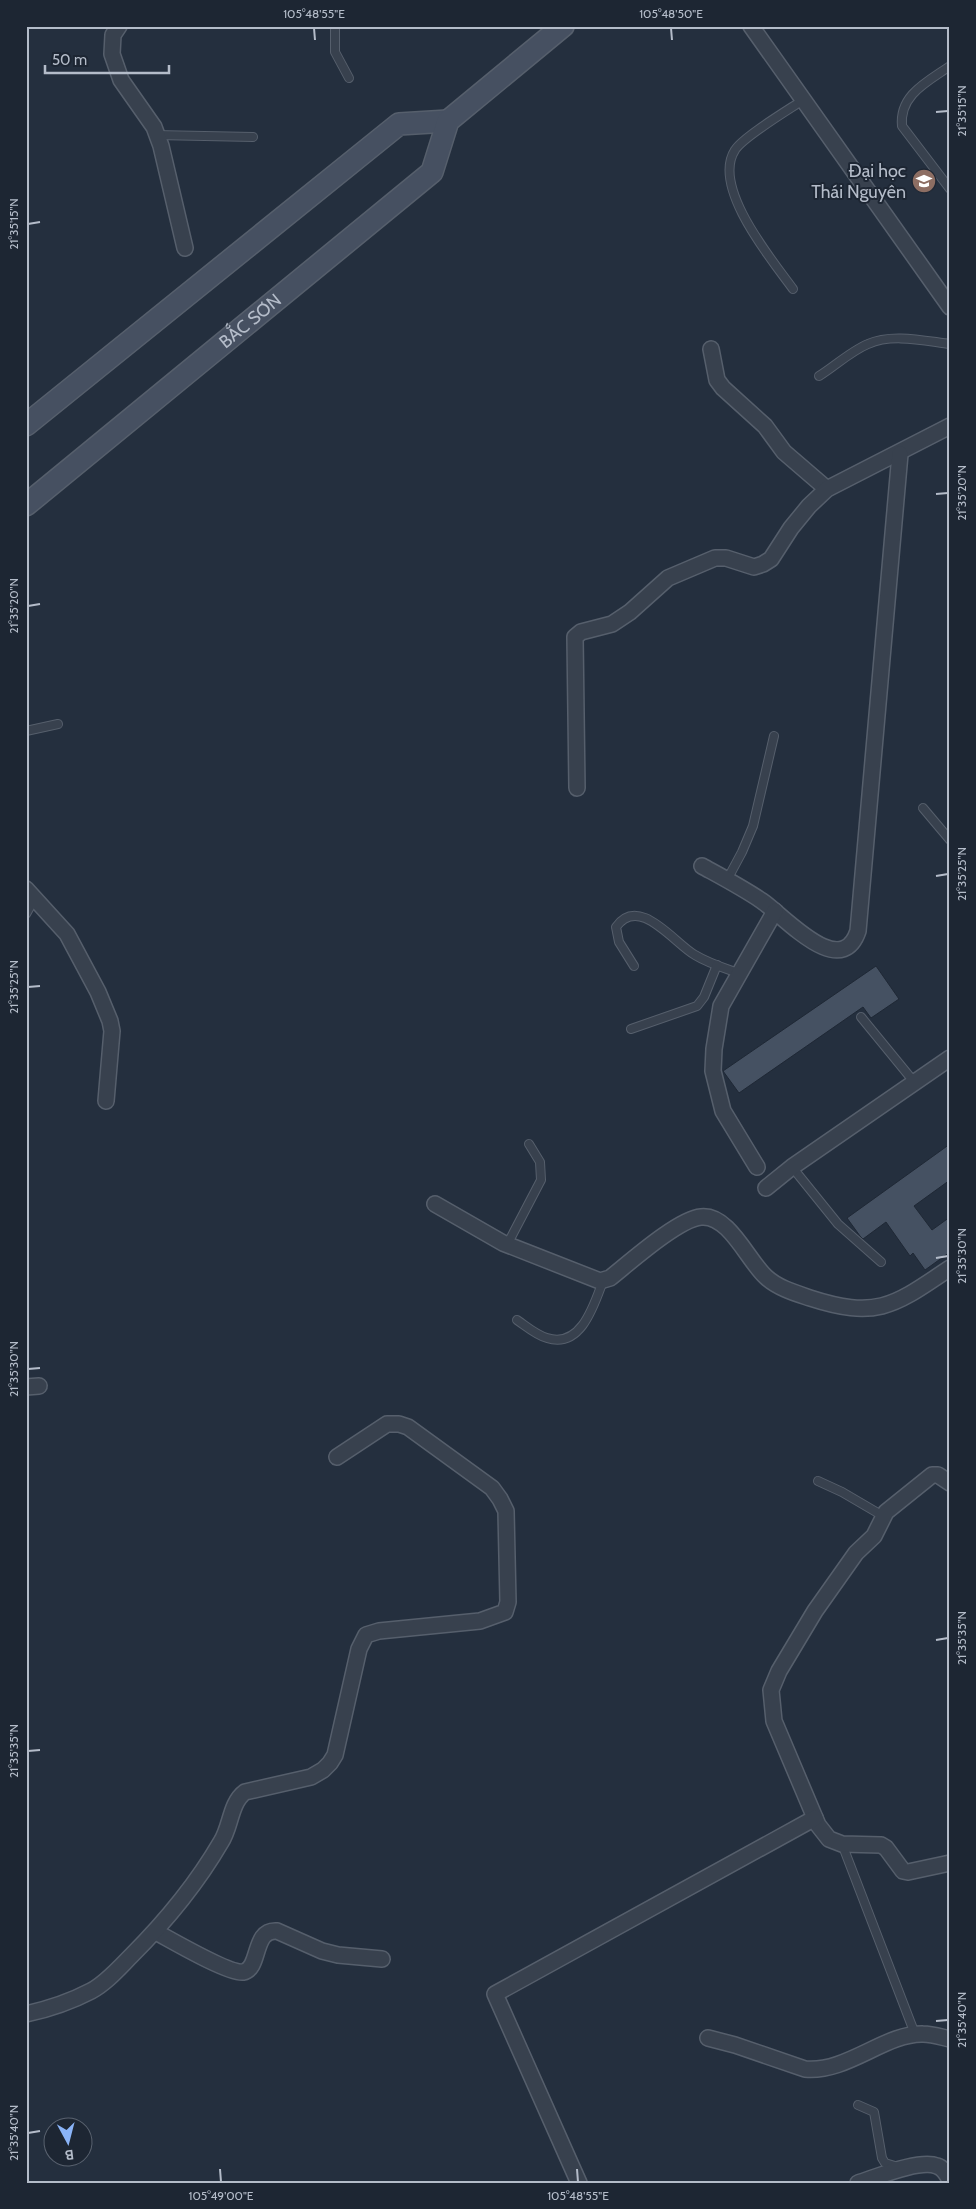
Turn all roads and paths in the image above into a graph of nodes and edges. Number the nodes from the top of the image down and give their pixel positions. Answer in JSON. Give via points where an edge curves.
{"nodes":[{"id":1,"x":119,"y":26,"type":"edge"},
{"id":2,"x":335,"y":26,"type":"edge"},
{"id":3,"x":563,"y":26,"type":"edge"},
{"id":4,"x":751,"y":26,"type":"edge"},
{"id":5,"x":950,"y":66,"type":"edge"},
{"id":6,"x":349,"y":78,"type":"dead end"},
{"id":7,"x":803,"y":100,"type":"junction"},
{"id":8,"x":448,"y":121,"type":"junction"},
{"id":9,"x":156,"y":135,"type":"junction"},
{"id":10,"x":253,"y":137,"type":"dead end"},
{"id":11,"x":950,"y":189,"type":"edge"},
{"id":12,"x":185,"y":248,"type":"dead end"},
{"id":13,"x":793,"y":289,"type":"dead end"},
{"id":14,"x":950,"y":307,"type":"edge"},
{"id":15,"x":950,"y":344,"type":"edge"},
{"id":16,"x":711,"y":349,"type":"dead end"},
{"id":17,"x":819,"y":376,"type":"dead end"},
{"id":18,"x":26,"y":425,"type":"edge"},
{"id":19,"x":950,"y":426,"type":"edge"},
{"id":20,"x":900,"y":454,"type":"junction"},
{"id":21,"x":827,"y":489,"type":"junction"},
{"id":22,"x":26,"y":505,"type":"edge"},
{"id":23,"x":58,"y":724,"type":"dead end"},
{"id":24,"x":26,"y":731,"type":"edge"},
{"id":25,"x":774,"y":736,"type":"dead end"},
{"id":26,"x":577,"y":788,"type":"dead end"},
{"id":27,"x":923,"y":808,"type":"dead end"},
{"id":28,"x":950,"y":840,"type":"edge"},
{"id":29,"x":702,"y":866,"type":"dead end"},
{"id":30,"x":727,"y":880,"type":"junction"},
{"id":31,"x":30,"y":894,"type":"edge"},
{"id":32,"x":775,"y":912,"type":"junction"},
{"id":33,"x":26,"y":914,"type":"edge"},
{"id":34,"x":718,"y":965,"type":"junction"},
{"id":35,"x":634,"y":966,"type":"dead end"},
{"id":36,"x":738,"y":974,"type":"junction"},
{"id":37,"x":860,"y":1017,"type":"dead end"},
{"id":38,"x":631,"y":1029,"type":"dead end"},
{"id":39,"x":950,"y":1058,"type":"edge"},
{"id":40,"x":915,"y":1083,"type":"junction"},
{"id":41,"x":106,"y":1101,"type":"dead end"},
{"id":42,"x":529,"y":1144,"type":"dead end"},
{"id":43,"x":757,"y":1167,"type":"dead end"},
{"id":44,"x":792,"y":1167,"type":"junction"},
{"id":45,"x":766,"y":1188,"type":"dead end"},
{"id":46,"x":435,"y":1204,"type":"dead end"},
{"id":47,"x":507,"y":1245,"type":"junction"},
{"id":48,"x":881,"y":1262,"type":"dead end"},
{"id":49,"x":950,"y":1268,"type":"edge"},
{"id":50,"x":603,"y":1281,"type":"junction"},
{"id":51,"x":516,"y":1320,"type":"dead end"},
{"id":52,"x":338,"y":1457,"type":"dead end"},
{"id":53,"x":818,"y":1481,"type":"dead end"},
{"id":54,"x":950,"y":1483,"type":"edge"},
{"id":55,"x":883,"y":1516,"type":"junction"},
{"id":56,"x":815,"y":1818,"type":"junction"},
{"id":57,"x":842,"y":1844,"type":"junction"},
{"id":58,"x":950,"y":1863,"type":"edge"},
{"id":59,"x":156,"y":1932,"type":"junction"},
{"id":60,"x":382,"y":1959,"type":"dead end"},
{"id":61,"x":26,"y":2014,"type":"edge"},
{"id":62,"x":914,"y":2034,"type":"junction"},
{"id":63,"x":708,"y":2038,"type":"dead end"},
{"id":64,"x":950,"y":2040,"type":"edge"},
{"id":65,"x":858,"y":2104,"type":"dead end"},
{"id":66,"x":905,"y":2169,"type":"junction"},
{"id":67,"x":950,"y":2180,"type":"edge"},
{"id":68,"x":579,"y":2183,"type":"edge"},
{"id":69,"x":858,"y":2183,"type":"edge"}],
"edges":[{"from":1,"to":9,"type":"street","via":[[113,35],[112,54],[121,80],[154,127]]},
{"from":2,"to":6,"type":"lane","via":[[335,52]]},
{"from":3,"to":8,"type":"main road"},
{"from":4,"to":7,"type":"street"},
{"from":5,"to":11,"type":"lane","via":[[905,101],[901,114],[902,126]]},
{"from":7,"to":13,"type":"lane","via":[[746,139],[735,149],[730,161],[733,190],[747,225]]},
{"from":7,"to":14,"type":"street"},
{"from":8,"to":18,"type":"main road","via":[[398,124]]},
{"from":8,"to":22,"type":"main road","name":"BẮC SƠN","via":[[432,172]]},
{"from":9,"to":10,"type":"lane"},
{"from":9,"to":12,"type":"street"},
{"from":15,"to":17,"type":"lane","via":[[879,340],[867,344]]},
{"from":16,"to":21,"type":"street","via":[[717,380],[723,388],[765,426],[784,452]]},
{"from":19,"to":20,"type":"street"},
{"from":20,"to":21,"type":"street"},
{"from":20,"to":32,"type":"street","via":[[855,941],[846,949],[827,949],[800,934]]},
{"from":21,"to":26,"type":"street","via":[[791,528],[771,559],[763,564],[754,566],[715,558],[668,578],[612,624],[581,632],[575,637]]},
{"from":23,"to":24,"type":"lane"},
{"from":25,"to":30,"type":"lane","via":[[753,826]]},
{"from":27,"to":28,"type":"lane"},
{"from":29,"to":30,"type":"street"},
{"from":30,"to":32,"type":"street"},
{"from":31,"to":33,"type":"lane"},
{"from":31,"to":41,"type":"street","via":[[67,934],[110,1021]]},
{"from":32,"to":36,"type":"street"},
{"from":34,"to":35,"type":"lane","via":[[687,950],[652,920],[629,916],[621,919],[616,927],[619,942]]},
{"from":34,"to":36,"type":"lane"},
{"from":34,"to":38,"type":"lane","via":[[697,1006]]},
{"from":36,"to":43,"type":"street","via":[[721,1006],[713,1070],[723,1111]]},
{"from":37,"to":40,"type":"lane"},
{"from":39,"to":40,"type":"street"},
{"from":40,"to":44,"type":"street"},
{"from":42,"to":47,"type":"lane","via":[[540,1162],[541,1180]]},
{"from":44,"to":45,"type":"street"},
{"from":44,"to":48,"type":"lane","via":[[838,1224]]},
{"from":46,"to":47,"type":"street"},
{"from":47,"to":50,"type":"street"},
{"from":49,"to":50,"type":"street","via":[[886,1306],[851,1308],[825,1303],[775,1284],[724,1226],[711,1218],[701,1217],[684,1222]]},
{"from":50,"to":51,"type":"lane","via":[[588,1317],[578,1331],[564,1339],[545,1338]]},
{"from":52,"to":59,"type":"street","via":[[387,1424],[399,1424],[408,1427],[492,1488],[506,1511],[508,1602],[505,1612],[480,1622],[379,1630],[366,1635],[335,1755],[330,1763],[311,1778],[239,1796],[226,1834],[204,1872]]},
{"from":53,"to":55,"type":"lane"},
{"from":54,"to":55,"type":"street","via":[[932,1475]]},
{"from":55,"to":56,"type":"street","via":[[874,1536],[856,1553],[815,1611],[779,1670],[771,1690],[774,1721]]},
{"from":56,"to":57,"type":"street","via":[[829,1839]]},
{"from":56,"to":68,"type":"street","via":[[495,1994]]},
{"from":57,"to":58,"type":"street","via":[[881,1845],[908,1872]]},
{"from":57,"to":62,"type":"lane"},
{"from":59,"to":60,"type":"street","via":[[228,1969],[242,1972],[250,1966],[265,1934],[270,1931],[277,1931],[322,1951]]},
{"from":59,"to":61,"type":"street","via":[[92,1990],[53,2008]]},
{"from":62,"to":63,"type":"street","via":[[855,2059],[814,2070],[805,2070]]},
{"from":62,"to":64,"type":"street","via":[[924,2033]]},
{"from":65,"to":66,"type":"lane","via":[[874,2112],[880,2152],[885,2163]]},
{"from":66,"to":67,"type":"street","via":[[922,2164],[939,2166]]},
{"from":66,"to":69,"type":"street"}]}
